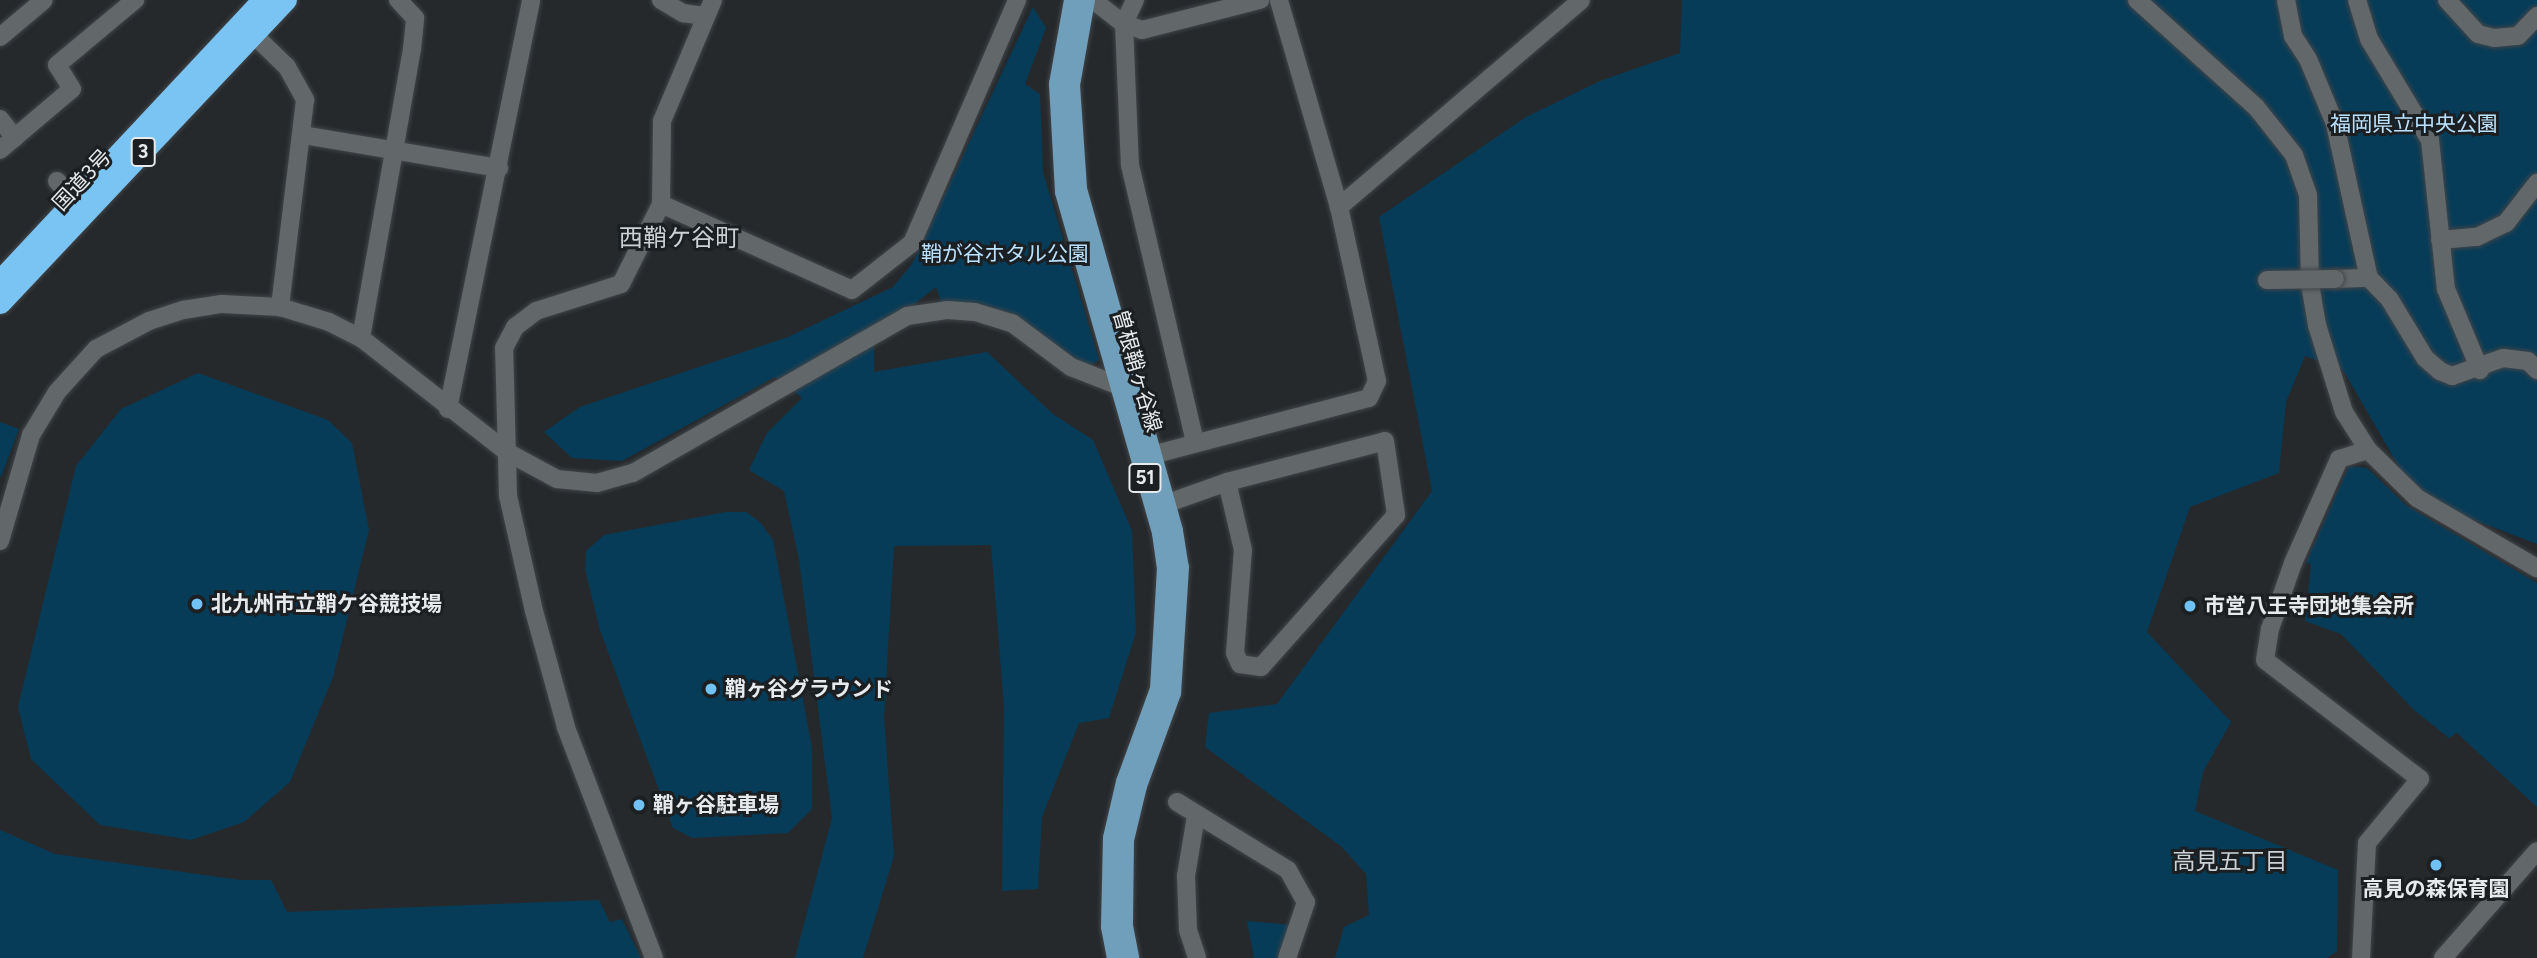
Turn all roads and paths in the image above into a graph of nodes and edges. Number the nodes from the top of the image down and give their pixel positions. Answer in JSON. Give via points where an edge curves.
{"nodes":[{"id":1,"x":44,"y":0,"type":"edge"},
{"id":2,"x":135,"y":0,"type":"edge"},
{"id":3,"x":262,"y":0,"type":"edge"},
{"id":4,"x":286,"y":0,"type":"edge"},
{"id":5,"x":398,"y":0,"type":"edge"},
{"id":6,"x":531,"y":0,"type":"edge"},
{"id":7,"x":661,"y":0,"type":"edge"},
{"id":8,"x":713,"y":0,"type":"edge"},
{"id":9,"x":1017,"y":0,"type":"edge"},
{"id":10,"x":1073,"y":0,"type":"edge"},
{"id":11,"x":1086,"y":0,"type":"edge"},
{"id":12,"x":1093,"y":0,"type":"edge"},
{"id":13,"x":1135,"y":0,"type":"edge"},
{"id":14,"x":1260,"y":0,"type":"edge"},
{"id":15,"x":1279,"y":0,"type":"edge"},
{"id":16,"x":1580,"y":0,"type":"edge"},
{"id":17,"x":2137,"y":0,"type":"edge"},
{"id":18,"x":2286,"y":0,"type":"edge"},
{"id":19,"x":2357,"y":0,"type":"edge"},
{"id":20,"x":2447,"y":0,"type":"edge"},
{"id":21,"x":705,"y":16,"type":"junction"},
{"id":22,"x":2537,"y":16,"type":"edge"},
{"id":23,"x":1124,"y":24,"type":"junction"},
{"id":24,"x":254,"y":35,"type":"junction"},
{"id":25,"x":0,"y":37,"type":"edge"},
{"id":26,"x":0,"y":119,"type":"edge"},
{"id":27,"x":303,"y":135,"type":"junction"},
{"id":28,"x":15,"y":138,"type":"junction"},
{"id":29,"x":0,"y":150,"type":"edge"},
{"id":30,"x":395,"y":153,"type":"junction"},
{"id":31,"x":499,"y":168,"type":"junction"},
{"id":32,"x":2537,"y":183,"type":"edge"},
{"id":33,"x":661,"y":204,"type":"junction"},
{"id":34,"x":1339,"y":207,"type":"junction"},
{"id":35,"x":2440,"y":240,"type":"junction"},
{"id":36,"x":2369,"y":278,"type":"junction"},
{"id":37,"x":0,"y":280,"type":"edge"},
{"id":38,"x":2267,"y":280,"type":"dead end"},
{"id":39,"x":0,"y":303,"type":"edge"},
{"id":40,"x":280,"y":307,"type":"junction"},
{"id":41,"x":361,"y":338,"type":"junction"},
{"id":42,"x":2480,"y":370,"type":"junction"},
{"id":43,"x":2537,"y":370,"type":"edge"},
{"id":44,"x":1117,"y":385,"type":"junction"},
{"id":45,"x":448,"y":409,"type":"junction"},
{"id":46,"x":1195,"y":442,"type":"junction"},
{"id":47,"x":2368,"y":450,"type":"junction"},
{"id":48,"x":507,"y":452,"type":"junction"},
{"id":49,"x":1152,"y":455,"type":"junction"},
{"id":50,"x":1227,"y":482,"type":"junction"},
{"id":51,"x":1165,"y":504,"type":"junction"},
{"id":52,"x":0,"y":541,"type":"edge"},
{"id":53,"x":2537,"y":568,"type":"edge"},
{"id":54,"x":1177,"y":802,"type":"dead end"},
{"id":55,"x":1196,"y":816,"type":"junction"},
{"id":56,"x":2537,"y":850,"type":"edge"},
{"id":57,"x":654,"y":958,"type":"edge"},
{"id":58,"x":1116,"y":958,"type":"edge"},
{"id":59,"x":1130,"y":958,"type":"edge"},
{"id":60,"x":1197,"y":958,"type":"edge"},
{"id":61,"x":1287,"y":958,"type":"edge"},
{"id":62,"x":2361,"y":958,"type":"edge"},
{"id":63,"x":2443,"y":958,"type":"edge"}],
"edges":[{"from":1,"to":25,"type":"street"},
{"from":2,"to":28,"type":"street","via":[[57,65],[72,89]]},
{"from":3,"to":37,"type":"highway","name":"国道3号","number":"3"},
{"from":4,"to":24,"type":"highway","name":"国道3号","number":"3"},
{"from":5,"to":30,"type":"street","via":[[415,18]]},
{"from":6,"to":31,"type":"street"},
{"from":7,"to":21,"type":"street","via":[[683,13]]},
{"from":8,"to":21,"type":"street"},
{"from":9,"to":33,"type":"street","via":[[912,243],[852,290]]},
{"from":10,"to":44,"type":"main road","name":"曽根鞘ヶ谷線","number":"51","via":[[1058,84],[1059,151],[1072,226]]},
{"from":11,"to":49,"type":"main road","name":"曽根鞘ヶ谷線","number":"51","via":[[1071,85],[1078,189]]},
{"from":12,"to":23,"type":"street"},
{"from":13,"to":23,"type":"street"},
{"from":14,"to":23,"type":"street","via":[[1142,30]]},
{"from":15,"to":34,"type":"street"},
{"from":16,"to":34,"type":"street"},
{"from":17,"to":47,"type":"street","via":[[2256,107],[2294,155],[2308,195],[2310,284],[2317,325],[2344,412]]},
{"from":18,"to":36,"type":"street","via":[[2293,36],[2308,58],[2335,124]]},
{"from":19,"to":35,"type":"street","via":[[2370,39],[2430,140]]},
{"from":20,"to":22,"type":"street","via":[[2478,34],[2494,38],[2518,36]]},
{"from":21,"to":33,"type":"street","via":[[662,121]]},
{"from":23,"to":46,"type":"street","via":[[1129,165]]},
{"from":24,"to":27,"type":"street","via":[[302,88]]},
{"from":24,"to":39,"type":"highway","name":"国道3号","number":"3"},
{"from":26,"to":28,"type":"street"},
{"from":27,"to":30,"type":"street"},
{"from":27,"to":40,"type":"street"},
{"from":28,"to":29,"type":"street"},
{"from":30,"to":31,"type":"street"},
{"from":30,"to":41,"type":"street"},
{"from":31,"to":45,"type":"street"},
{"from":32,"to":35,"type":"street","via":[[2506,223],[2477,237]]},
{"from":33,"to":48,"type":"street","via":[[621,284],[536,311],[515,327],[504,348]]},
{"from":34,"to":46,"type":"street","via":[[1377,380],[1369,398]]},
{"from":35,"to":42,"type":"street","via":[[2446,289]]},
{"from":36,"to":38,"type":"street","bridge":true},
{"from":36,"to":42,"type":"street","via":[[2390,300],[2425,358],[2440,371],[2452,376]]},
{"from":40,"to":41,"type":"street"},
{"from":40,"to":52,"type":"street","via":[[222,304],[183,310],[149,321],[96,349],[57,392],[31,435]]},
{"from":41,"to":45,"type":"street"},
{"from":42,"to":43,"type":"street","via":[[2503,358],[2528,361]]},
{"from":44,"to":48,"type":"street","via":[[1071,368],[1012,323],[975,312],[947,310],[907,316],[633,473],[597,483],[557,478]]},
{"from":44,"to":58,"type":"main road","name":"曽根鞘ヶ谷線","number":"51","via":[[1161,533],[1167,602],[1159,690],[1125,782],[1112,838],[1110,927]]},
{"from":45,"to":48,"type":"street"},
{"from":46,"to":49,"type":"street"},
{"from":47,"to":53,"type":"street","via":[[2417,498]]},
{"from":47,"to":62,"type":"street","via":[[2339,459],[2293,563],[2270,629],[2265,660],[2420,779],[2367,843]]},
{"from":48,"to":57,"type":"street","via":[[508,496],[566,727]]},
{"from":49,"to":51,"type":"main road","name":"曽根鞘ヶ谷線","number":"51"},
{"from":50,"to":50,"type":"street","via":[[1243,550],[1235,653],[1240,664],[1261,667],[1396,514],[1385,441]]},
{"from":50,"to":51,"type":"street"},
{"from":51,"to":59,"type":"main road","name":"曽根鞘ヶ谷線","number":"51","via":[[1180,567],[1178,650],[1172,692],[1138,786],[1125,840],[1124,926]]},
{"from":54,"to":55,"type":"street"},
{"from":55,"to":60,"type":"street","via":[[1186,876],[1188,930]]},
{"from":55,"to":61,"type":"street","via":[[1288,870],[1306,902]]},
{"from":56,"to":63,"type":"street"}]}
